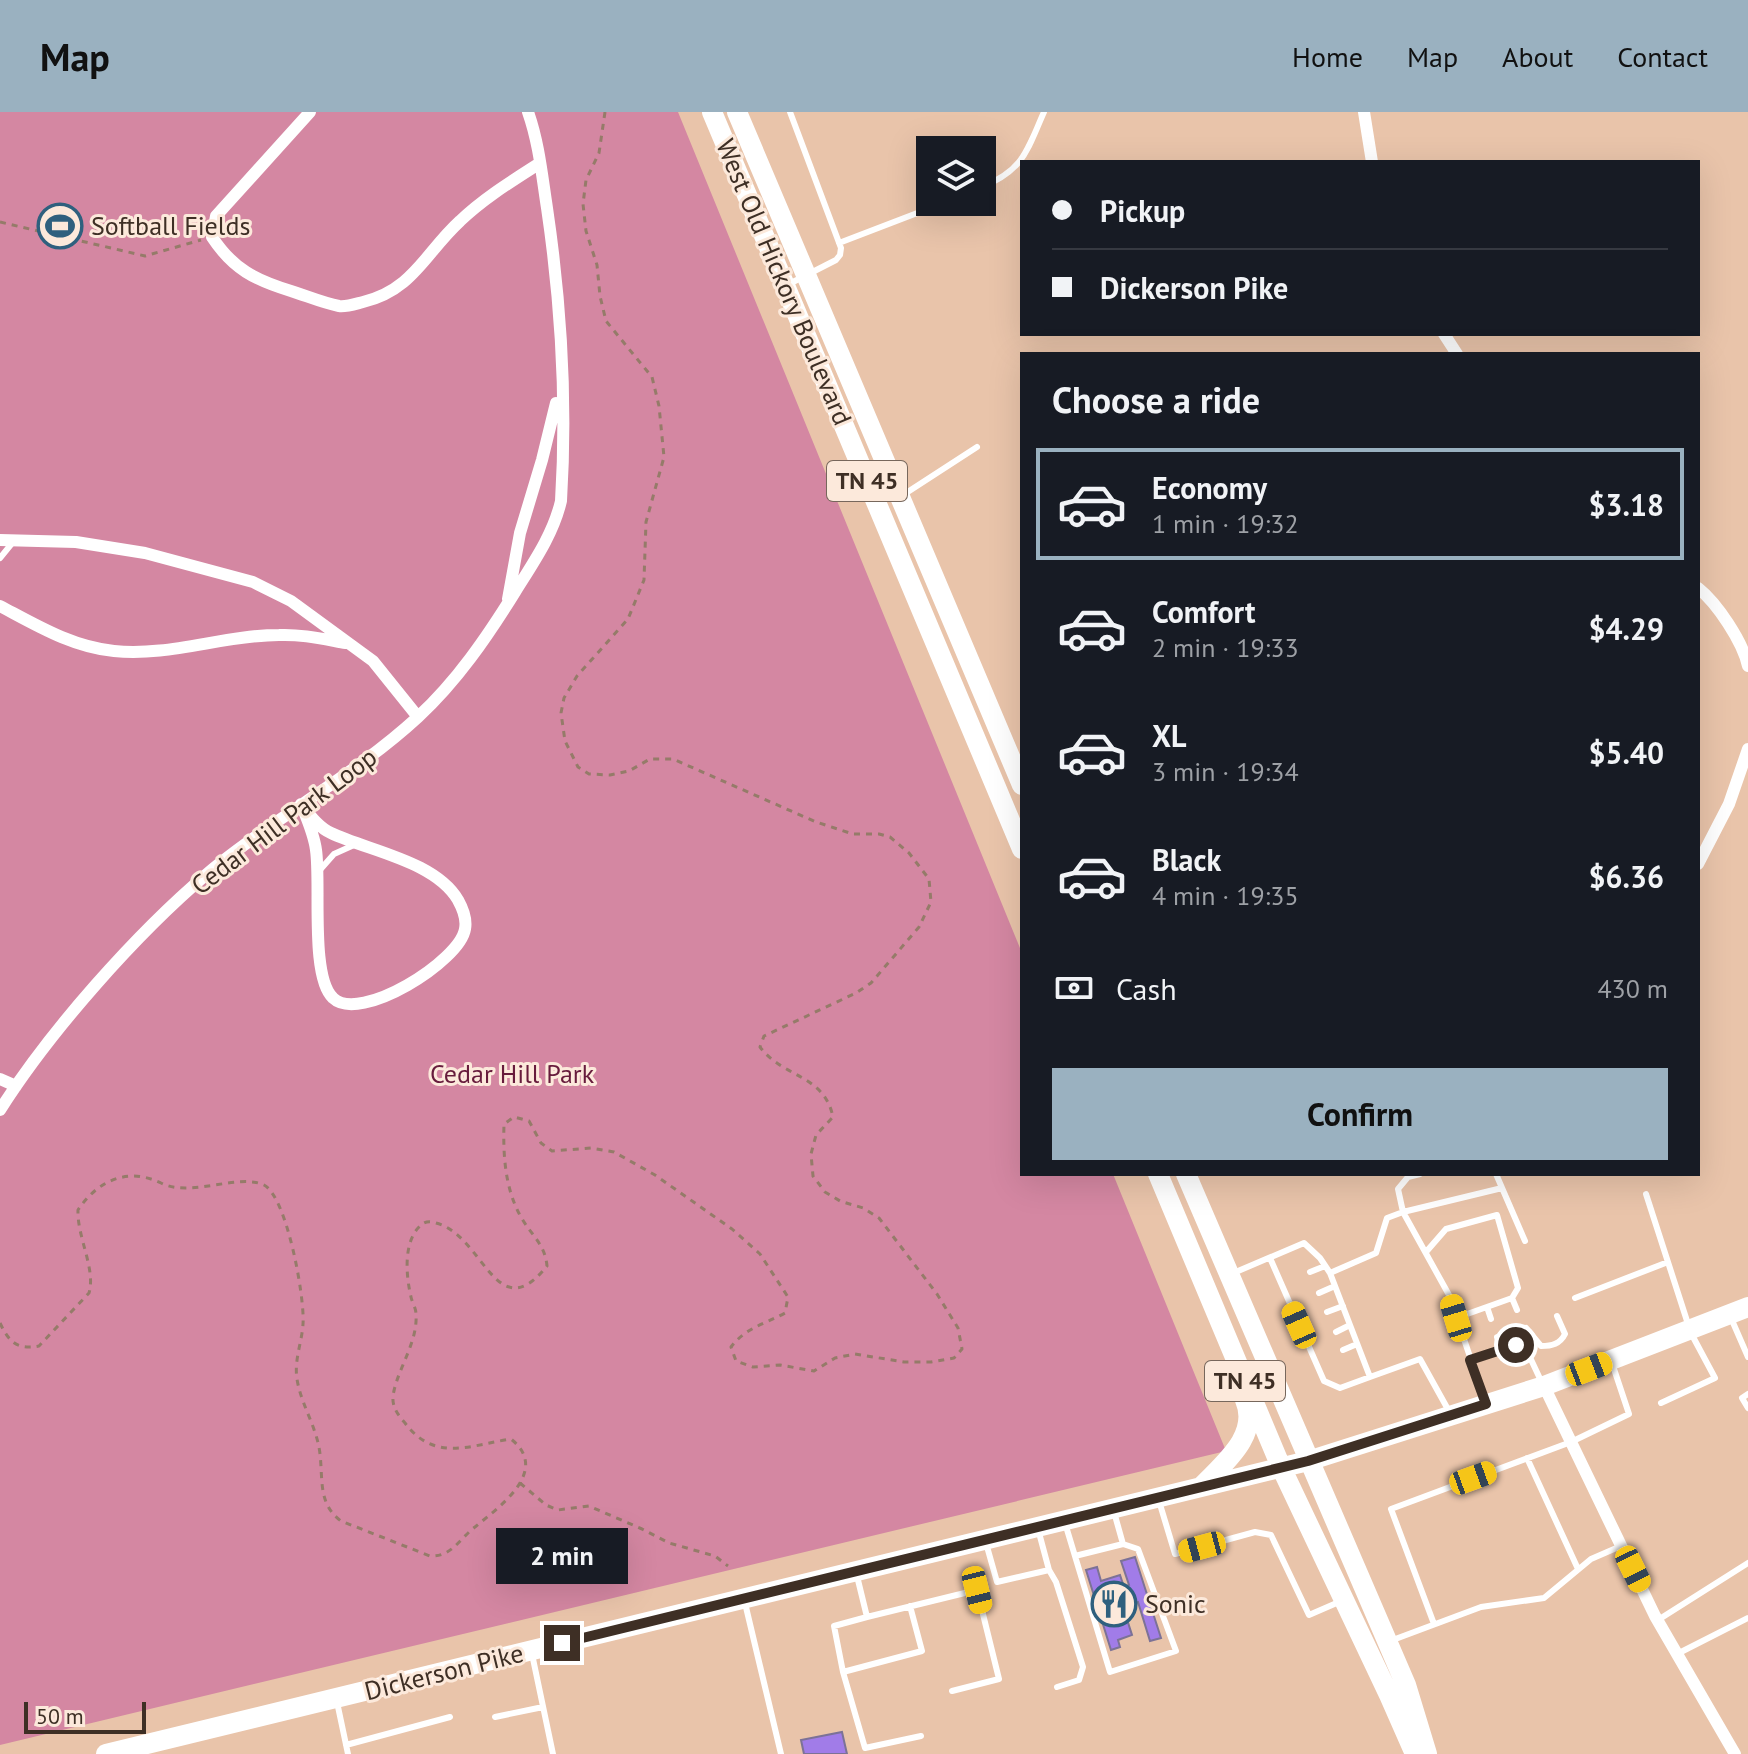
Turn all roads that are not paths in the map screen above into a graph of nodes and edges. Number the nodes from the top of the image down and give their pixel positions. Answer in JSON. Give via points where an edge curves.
{"nodes":[{"id":1,"x":310,"y":112,"type":"edge"},
{"id":2,"x":528,"y":112,"type":"edge"},
{"id":3,"x":712,"y":112,"type":"edge"},
{"id":4,"x":737,"y":112,"type":"edge"},
{"id":5,"x":790,"y":112,"type":"edge"},
{"id":6,"x":1044,"y":112,"type":"edge"},
{"id":7,"x":1364,"y":112,"type":"edge"},
{"id":8,"x":1022,"y":160,"type":"edge"},
{"id":9,"x":1372,"y":160,"type":"edge"},
{"id":10,"x":540,"y":163,"type":"junction"},
{"id":11,"x":1020,"y":164,"type":"edge"},
{"id":12,"x":996,"y":180,"type":"edge"},
{"id":13,"x":916,"y":213,"type":"edge"},
{"id":14,"x":839,"y":243,"type":"junction"},
{"id":15,"x":807,"y":276,"type":"junction"},
{"id":16,"x":785,"y":286,"type":"junction"},
{"id":17,"x":561,"y":377,"type":"junction"},
{"id":18,"x":977,"y":447,"type":"dead end"},
{"id":19,"x":900,"y":498,"type":"junction"},
{"id":20,"x":15,"y":539,"type":"junction"},
{"id":21,"x":0,"y":540,"type":"edge"},
{"id":22,"x":0,"y":558,"type":"edge"},
{"id":23,"x":1700,"y":590,"type":"edge"},
{"id":24,"x":0,"y":606,"type":"edge"},
{"id":25,"x":507,"y":606,"type":"junction"},
{"id":26,"x":350,"y":644,"type":"junction"},
{"id":27,"x":1748,"y":666,"type":"edge"},
{"id":28,"x":418,"y":717,"type":"junction"},
{"id":29,"x":1748,"y":749,"type":"edge"},
{"id":30,"x":990,"y":773,"type":"junction"},
{"id":31,"x":1020,"y":774,"type":"edge"},
{"id":32,"x":301,"y":804,"type":"junction"},
{"id":33,"x":361,"y":843,"type":"junction"},
{"id":34,"x":1020,"y":844,"type":"edge"},
{"id":35,"x":1700,"y":860,"type":"edge"},
{"id":36,"x":317,"y":874,"type":"junction"},
{"id":37,"x":0,"y":1079,"type":"edge"},
{"id":38,"x":16,"y":1086,"type":"junction"},
{"id":39,"x":0,"y":1110,"type":"edge"},
{"id":40,"x":1159,"y":1176,"type":"edge"},
{"id":41,"x":1187,"y":1176,"type":"edge"},
{"id":42,"x":1412,"y":1176,"type":"edge"},
{"id":43,"x":1497,"y":1176,"type":"edge"},
{"id":44,"x":1502,"y":1188,"type":"junction"},
{"id":45,"x":1646,"y":1194,"type":"dead end"},
{"id":46,"x":1403,"y":1212,"type":"junction"},
{"id":47,"x":1525,"y":1241,"type":"dead end"},
{"id":48,"x":1426,"y":1252,"type":"junction"},
{"id":49,"x":1270,"y":1258,"type":"junction"},
{"id":50,"x":1668,"y":1262,"type":"junction"},
{"id":51,"x":1328,"y":1270,"type":"junction"},
{"id":52,"x":1310,"y":1272,"type":"dead end"},
{"id":53,"x":1228,"y":1275,"type":"junction"},
{"id":54,"x":1290,"y":1281,"type":"dead end"},
{"id":55,"x":1282,"y":1285,"type":"junction"},
{"id":56,"x":1335,"y":1286,"type":"junction"},
{"id":57,"x":1319,"y":1293,"type":"dead end"},
{"id":58,"x":1209,"y":1296,"type":"junction"},
{"id":59,"x":1512,"y":1298,"type":"junction"},
{"id":60,"x":1575,"y":1298,"type":"dead end"},
{"id":61,"x":1298,"y":1301,"type":"dead end"},
{"id":62,"x":1290,"y":1305,"type":"junction"},
{"id":63,"x":1343,"y":1306,"type":"junction"},
{"id":64,"x":1487,"y":1307,"type":"junction"},
{"id":65,"x":1517,"y":1310,"type":"dead end"},
{"id":66,"x":1738,"y":1311,"type":"edge"},
{"id":67,"x":1327,"y":1312,"type":"dead end"},
{"id":68,"x":1557,"y":1316,"type":"dead end"},
{"id":69,"x":1456,"y":1318,"type":"junction"},
{"id":70,"x":1491,"y":1319,"type":"dead end"},
{"id":71,"x":1307,"y":1321,"type":"dead end"},
{"id":72,"x":1299,"y":1325,"type":"junction"},
{"id":73,"x":1350,"y":1325,"type":"junction"},
{"id":74,"x":1526,"y":1328,"type":"dead end"},
{"id":75,"x":1690,"y":1330,"type":"junction"},
{"id":76,"x":1336,"y":1332,"type":"dead end"},
{"id":77,"x":1497,"y":1337,"type":"dead end"},
{"id":78,"x":1357,"y":1344,"type":"junction"},
{"id":79,"x":1343,"y":1350,"type":"dead end"},
{"id":80,"x":1501,"y":1350,"type":"junction"},
{"id":81,"x":1748,"y":1357,"type":"edge"},
{"id":82,"x":1470,"y":1360,"type":"junction"},
{"id":83,"x":1611,"y":1360,"type":"junction"},
{"id":84,"x":1370,"y":1377,"type":"junction"},
{"id":85,"x":1544,"y":1386,"type":"junction"},
{"id":86,"x":1748,"y":1394,"type":"edge"},
{"id":87,"x":1661,"y":1403,"type":"dead end"},
{"id":88,"x":1486,"y":1404,"type":"junction"},
{"id":89,"x":1748,"y":1408,"type":"edge"},
{"id":90,"x":1452,"y":1417,"type":"junction"},
{"id":91,"x":1571,"y":1442,"type":"junction"},
{"id":92,"x":1527,"y":1458,"type":"junction"},
{"id":93,"x":1308,"y":1461,"type":"junction"},
{"id":94,"x":1281,"y":1467,"type":"junction"},
{"id":95,"x":1202,"y":1486,"type":"junction"},
{"id":96,"x":1158,"y":1497,"type":"junction"},
{"id":97,"x":1113,"y":1509,"type":"junction"},
{"id":98,"x":1064,"y":1520,"type":"junction"},
{"id":99,"x":1037,"y":1527,"type":"junction"},
{"id":100,"x":985,"y":1539,"type":"junction"},
{"id":101,"x":1123,"y":1544,"type":"junction"},
{"id":102,"x":1621,"y":1546,"type":"junction"},
{"id":103,"x":1075,"y":1556,"type":"junction"},
{"id":104,"x":1748,"y":1563,"type":"edge"},
{"id":105,"x":1578,"y":1569,"type":"junction"},
{"id":106,"x":1049,"y":1570,"type":"junction"},
{"id":107,"x":856,"y":1572,"type":"junction"},
{"id":108,"x":744,"y":1599,"type":"junction"},
{"id":109,"x":1344,"y":1600,"type":"junction"},
{"id":110,"x":910,"y":1606,"type":"junction"},
{"id":111,"x":867,"y":1617,"type":"junction"},
{"id":112,"x":1748,"y":1618,"type":"edge"},
{"id":113,"x":1658,"y":1620,"type":"junction"},
{"id":114,"x":1434,"y":1624,"type":"junction"},
{"id":115,"x":1387,"y":1642,"type":"junction"},
{"id":116,"x":532,"y":1651,"type":"junction"},
{"id":117,"x":1677,"y":1654,"type":"junction"},
{"id":118,"x":843,"y":1672,"type":"junction"},
{"id":119,"x":1057,"y":1687,"type":"dead end"},
{"id":120,"x":952,"y":1691,"type":"dead end"},
{"id":121,"x":336,"y":1698,"type":"junction"},
{"id":122,"x":543,"y":1707,"type":"junction"},
{"id":123,"x":450,"y":1717,"type":"dead end"},
{"id":124,"x":495,"y":1717,"type":"dead end"},
{"id":125,"x":921,"y":1736,"type":"dead end"},
{"id":126,"x":346,"y":1745,"type":"junction"},
{"id":127,"x":161,"y":1747,"type":"edge"},
{"id":128,"x":106,"y":1754,"type":"edge"},
{"id":129,"x":348,"y":1754,"type":"edge"},
{"id":130,"x":553,"y":1754,"type":"edge"},
{"id":131,"x":781,"y":1754,"type":"edge"},
{"id":132,"x":1415,"y":1754,"type":"edge"},
{"id":133,"x":1427,"y":1754,"type":"edge"},
{"id":134,"x":1735,"y":1754,"type":"edge"}],
"edges":[{"from":1,"to":10,"type":"street","via":[[223,207],[212,237],[242,270],[341,307],[375,299],[407,281],[462,219]]},
{"from":2,"to":10,"type":"street","name":"Cedar Hill Park Loop"},
{"from":3,"to":16,"type":"main road","name":"West Old Hickory Boulevard","number":"TN 45"},
{"from":4,"to":15,"type":"main road","name":"West Old Hickory Boulevard","number":"TN 45"},
{"from":5,"to":14,"type":"lane"},
{"from":6,"to":8,"type":"lane"},
{"from":7,"to":9,"type":"street"},
{"from":10,"to":17,"type":"street","name":"Cedar Hill Park Loop","via":[[556,269]]},
{"from":11,"to":12,"type":"lane"},
{"from":13,"to":14,"type":"lane"},
{"from":14,"to":15,"type":"lane","via":[[836,260]]},
{"from":15,"to":16,"type":"lane"},
{"from":15,"to":19,"type":"main road","name":"West Old Hickory Boulevard","number":"TN 45"},
{"from":16,"to":30,"type":"main road","name":"West Old Hickory Boulevard","number":"TN 45"},
{"from":17,"to":25,"type":"street","name":"Cedar Hill Park Loop","via":[[520,533]]},
{"from":17,"to":25,"type":"street","name":"Cedar Hill Park Loop","via":[[557,519]]},
{"from":18,"to":19,"type":"lane"},
{"from":19,"to":31,"type":"main road","name":"West Old Hickory Boulevard","number":"TN 45"},
{"from":20,"to":21,"type":"street"},
{"from":20,"to":22,"type":"lane"},
{"from":20,"to":26,"type":"street","via":[[131,550],[219,570],[291,601]]},
{"from":23,"to":27,"type":"street","via":[[1711,598]]},
{"from":24,"to":26,"type":"street","via":[[80,645],[114,651],[278,635]]},
{"from":25,"to":28,"type":"street","name":"Cedar Hill Park Loop","via":[[466,664]]},
{"from":26,"to":28,"type":"street","via":[[373,661]]},
{"from":28,"to":32,"type":"street","name":"Cedar Hill Park Loop"},
{"from":29,"to":35,"type":"street","via":[[1729,804]]},
{"from":30,"to":31,"type":"lane"},
{"from":30,"to":34,"type":"main road","name":"West Old Hickory Boulevard","number":"TN 45"},
{"from":32,"to":33,"type":"street","via":[[329,832]]},
{"from":32,"to":36,"type":"street","via":[[316,849]]},
{"from":32,"to":38,"type":"street","name":"Cedar Hill Park Loop","via":[[236,850],[167,912],[94,990]]},
{"from":33,"to":36,"type":"lane","via":[[334,854]]},
{"from":33,"to":36,"type":"street","via":[[443,882],[457,898],[465,931],[450,955],[429,971],[391,994],[354,1007],[330,997],[320,973]]},
{"from":37,"to":38,"type":"street"},
{"from":38,"to":39,"type":"street","name":"Cedar Hill Park Loop"},
{"from":40,"to":58,"type":"main road","number":"TN 45"},
{"from":41,"to":53,"type":"main road","number":"TN 45"},
{"from":42,"to":46,"type":"lane","via":[[1398,1189]]},
{"from":43,"to":44,"type":"lane"},
{"from":44,"to":46,"type":"lane"},
{"from":44,"to":47,"type":"lane"},
{"from":45,"to":50,"type":"lane"},
{"from":46,"to":48,"type":"lane"},
{"from":46,"to":51,"type":"lane","via":[[1387,1218],[1376,1253]]},
{"from":48,"to":59,"type":"lane","via":[[1446,1229],[1497,1215],[1518,1288]]},
{"from":48,"to":69,"type":"lane"},
{"from":49,"to":51,"type":"lane","via":[[1304,1243]]},
{"from":49,"to":53,"type":"lane"},
{"from":49,"to":55,"type":"lane"},
{"from":50,"to":60,"type":"lane"},
{"from":50,"to":75,"type":"lane"},
{"from":51,"to":52,"type":"lane"},
{"from":51,"to":56,"type":"lane"},
{"from":53,"to":93,"type":"main road","number":"TN 45"},
{"from":54,"to":55,"type":"lane"},
{"from":55,"to":62,"type":"lane"},
{"from":56,"to":57,"type":"lane"},
{"from":56,"to":63,"type":"lane"},
{"from":58,"to":94,"type":"main road","number":"TN 45"},
{"from":58,"to":95,"type":"main road","via":[[1208,1312],[1251,1412],[1238,1447]]},
{"from":59,"to":64,"type":"lane"},
{"from":59,"to":65,"type":"lane"},
{"from":61,"to":62,"type":"lane"},
{"from":62,"to":72,"type":"lane"},
{"from":63,"to":67,"type":"lane"},
{"from":63,"to":73,"type":"lane"},
{"from":64,"to":69,"type":"lane"},
{"from":64,"to":70,"type":"lane"},
{"from":66,"to":75,"type":"main road","name":"Dickerson Pike"},
{"from":66,"to":81,"type":"lane"},
{"from":68,"to":74,"type":"lane","via":[[1565,1334],[1552,1345],[1541,1346]]},
{"from":69,"to":82,"type":"lane"},
{"from":71,"to":72,"type":"lane"},
{"from":72,"to":84,"type":"lane","via":[[1311,1342],[1324,1381],[1340,1388]]},
{"from":73,"to":76,"type":"lane"},
{"from":73,"to":78,"type":"lane"},
{"from":75,"to":83,"type":"main road","name":"Dickerson Pike"},
{"from":75,"to":87,"type":"lane","via":[[1715,1378]]},
{"from":77,"to":80,"type":"lane"},
{"from":78,"to":79,"type":"lane"},
{"from":78,"to":84,"type":"lane"},
{"from":80,"to":82,"type":"lane"},
{"from":80,"to":85,"type":"lane","via":[[1516,1345],[1527,1351]]},
{"from":82,"to":88,"type":"lane"},
{"from":83,"to":85,"type":"main road","name":"Dickerson Pike"},
{"from":83,"to":91,"type":"lane","via":[[1629,1414]]},
{"from":84,"to":90,"type":"lane","via":[[1420,1359]]},
{"from":85,"to":88,"type":"main road","name":"Dickerson Pike"},
{"from":85,"to":91,"type":"street"},
{"from":86,"to":89,"type":"lane","via":[[1742,1398]]},
{"from":88,"to":90,"type":"main road","name":"Dickerson Pike"},
{"from":90,"to":93,"type":"main road","name":"Dickerson Pike"},
{"from":91,"to":92,"type":"lane"},
{"from":91,"to":102,"type":"street"},
{"from":92,"to":105,"type":"lane"},
{"from":92,"to":114,"type":"lane","via":[[1391,1509]]},
{"from":93,"to":94,"type":"main road","name":"Dickerson Pike"},
{"from":93,"to":115,"type":"main road","number":"TN 45"},
{"from":94,"to":95,"type":"main road","name":"Dickerson Pike"},
{"from":94,"to":109,"type":"main road","number":"TN 45"},
{"from":95,"to":96,"type":"main road","name":"Dickerson Pike"},
{"from":96,"to":97,"type":"main road","name":"Dickerson Pike"},
{"from":96,"to":109,"type":"lane","via":[[1175,1554],[1255,1532],[1271,1535],[1309,1615]]},
{"from":97,"to":98,"type":"main road","name":"Dickerson Pike"},
{"from":97,"to":101,"type":"lane"},
{"from":98,"to":99,"type":"main road","name":"Dickerson Pike"},
{"from":98,"to":103,"type":"lane"},
{"from":99,"to":100,"type":"main road","name":"Dickerson Pike"},
{"from":99,"to":106,"type":"lane"},
{"from":100,"to":106,"type":"lane","via":[[997,1582]]},
{"from":100,"to":107,"type":"main road","name":"Dickerson Pike"},
{"from":101,"to":103,"type":"lane"},
{"from":101,"to":103,"type":"lane","via":[[1138,1549],[1176,1651],[1110,1672]]},
{"from":102,"to":105,"type":"lane"},
{"from":102,"to":113,"type":"street"},
{"from":104,"to":113,"type":"lane"},
{"from":105,"to":114,"type":"lane","via":[[1544,1598],[1481,1607]]},
{"from":106,"to":119,"type":"lane","via":[[1083,1667],[1079,1680]]},
{"from":107,"to":108,"type":"main road","name":"Dickerson Pike"},
{"from":107,"to":111,"type":"lane"},
{"from":108,"to":116,"type":"main road","name":"Dickerson Pike"},
{"from":108,"to":131,"type":"lane"},
{"from":109,"to":132,"type":"main road","number":"TN 45"},
{"from":110,"to":111,"type":"lane"},
{"from":110,"to":118,"type":"lane","via":[[922,1651]]},
{"from":110,"to":120,"type":"lane","via":[[977,1590],[999,1679]]},
{"from":111,"to":118,"type":"lane","via":[[834,1626]]},
{"from":112,"to":117,"type":"lane"},
{"from":113,"to":117,"type":"street"},
{"from":114,"to":115,"type":"lane"},
{"from":115,"to":133,"type":"main road","number":"TN 45"},
{"from":116,"to":121,"type":"main road","name":"Dickerson Pike"},
{"from":116,"to":122,"type":"lane"},
{"from":117,"to":134,"type":"street"},
{"from":118,"to":125,"type":"lane","via":[[865,1748]]},
{"from":121,"to":126,"type":"lane"},
{"from":121,"to":127,"type":"main road","name":"Dickerson Pike"},
{"from":122,"to":124,"type":"lane"},
{"from":122,"to":130,"type":"lane"},
{"from":123,"to":126,"type":"lane"},
{"from":126,"to":129,"type":"lane"},
{"from":127,"to":128,"type":"main road","name":"Dickerson Pike"}]}
